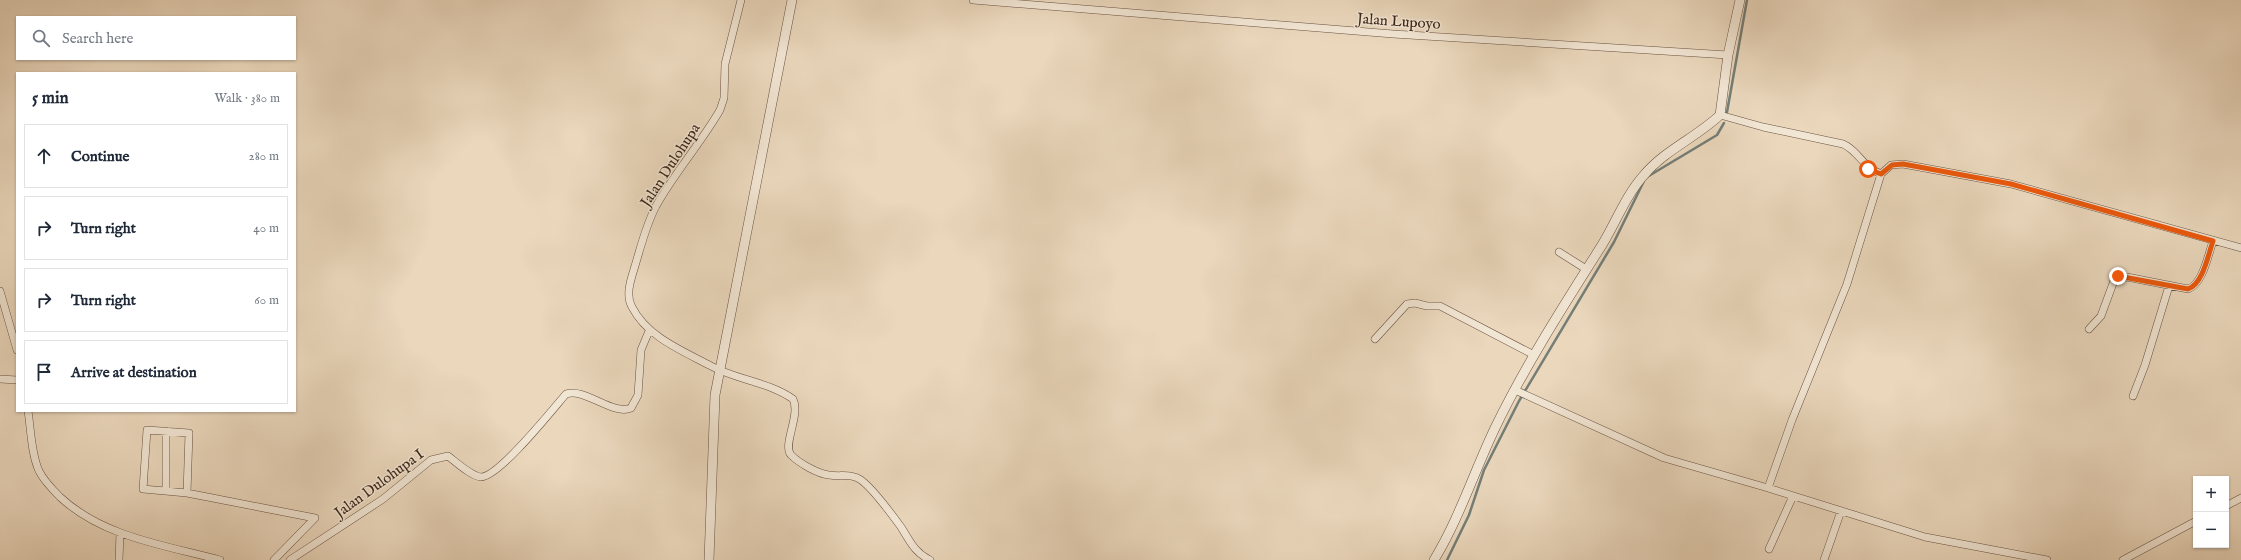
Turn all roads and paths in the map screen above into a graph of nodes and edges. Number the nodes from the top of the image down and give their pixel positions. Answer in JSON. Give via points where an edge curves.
{"nodes":[{"id":1,"x":741,"y":0,"type":"edge"},
{"id":2,"x":792,"y":0,"type":"edge"},
{"id":3,"x":973,"y":0,"type":"edge"},
{"id":4,"x":1740,"y":0,"type":"edge"},
{"id":5,"x":1728,"y":57,"type":"junction"},
{"id":6,"x":1720,"y":115,"type":"junction"},
{"id":7,"x":1881,"y":174,"type":"junction"},
{"id":8,"x":2213,"y":241,"type":"junction"},
{"id":9,"x":2241,"y":248,"type":"edge"},
{"id":10,"x":1559,"y":252,"type":"dead end"},
{"id":11,"x":1582,"y":267,"type":"junction"},
{"id":12,"x":2169,"y":286,"type":"junction"},
{"id":13,"x":0,"y":291,"type":"edge"},
{"id":14,"x":2089,"y":329,"type":"dead end"},
{"id":15,"x":650,"y":331,"type":"junction"},
{"id":16,"x":1375,"y":339,"type":"dead end"},
{"id":17,"x":16,"y":347,"type":"edge"},
{"id":18,"x":1530,"y":353,"type":"junction"},
{"id":19,"x":719,"y":371,"type":"junction"},
{"id":20,"x":0,"y":379,"type":"edge"},
{"id":21,"x":16,"y":380,"type":"edge"},
{"id":22,"x":1520,"y":393,"type":"junction"},
{"id":23,"x":2133,"y":396,"type":"dead end"},
{"id":24,"x":28,"y":412,"type":"edge"},
{"id":25,"x":166,"y":431,"type":"junction"},
{"id":26,"x":1768,"y":488,"type":"junction"},
{"id":27,"x":166,"y":491,"type":"junction"},
{"id":28,"x":186,"y":493,"type":"junction"},
{"id":29,"x":1793,"y":496,"type":"junction"},
{"id":30,"x":2241,"y":498,"type":"edge"},
{"id":31,"x":2229,"y":504,"type":"edge"},
{"id":32,"x":1841,"y":511,"type":"junction"},
{"id":33,"x":2193,"y":523,"type":"edge"},
{"id":34,"x":120,"y":533,"type":"junction"},
{"id":35,"x":1769,"y":549,"type":"dead end"},
{"id":36,"x":119,"y":560,"type":"edge"},
{"id":37,"x":220,"y":560,"type":"edge"},
{"id":38,"x":274,"y":560,"type":"edge"},
{"id":39,"x":290,"y":560,"type":"edge"},
{"id":40,"x":709,"y":560,"type":"edge"},
{"id":41,"x":930,"y":560,"type":"edge"},
{"id":42,"x":1434,"y":560,"type":"edge"},
{"id":43,"x":1824,"y":560,"type":"edge"},
{"id":44,"x":2043,"y":560,"type":"edge"},
{"id":45,"x":2123,"y":560,"type":"edge"}],
"edges":[{"from":1,"to":15,"type":"street","name":"Jalan Dulohupa","via":[[725,64],[724,98],[720,110],[656,206],[634,269],[629,289],[631,304]]},
{"from":2,"to":19,"type":"street"},
{"from":3,"to":5,"type":"street","name":"Jalan Lupoyo","via":[[1401,35]]},
{"from":4,"to":5,"type":"street"},
{"from":5,"to":6,"type":"street"},
{"from":6,"to":7,"type":"street","via":[[1843,144],[1851,148],[1868,169]]},
{"from":6,"to":11,"type":"street","via":[[1657,162],[1643,176]]},
{"from":7,"to":8,"type":"street","via":[[1892,165],[1903,164],[2011,184]]},
{"from":7,"to":26,"type":"street","via":[[1847,284],[1792,420]]},
{"from":8,"to":9,"type":"street"},
{"from":8,"to":12,"type":"street","via":[[2195,285],[2188,289]]},
{"from":10,"to":11,"type":"street"},
{"from":11,"to":18,"type":"street"},
{"from":12,"to":14,"type":"street","via":[[2118,276],[2113,281],[2101,316]]},
{"from":12,"to":23,"type":"street"},
{"from":13,"to":17,"type":"street"},
{"from":15,"to":19,"type":"street","name":"Jalan Dulohupa"},
{"from":15,"to":39,"type":"street","name":"Jalan Dulohupa I","via":[[641,350],[638,395],[631,408],[615,407],[574,393],[566,394],[538,428],[489,475],[478,476],[448,456],[431,460],[383,499]]},
{"from":16,"to":18,"type":"street","via":[[1404,306],[1415,303],[1440,306]]},
{"from":18,"to":22,"type":"street"},
{"from":19,"to":40,"type":"street","via":[[713,418]]},
{"from":19,"to":41,"type":"street","name":"Jalan Dulohupa","via":[[774,389],[793,399],[796,412],[789,449],[792,455],[822,474],[852,476],[862,480],[900,526],[914,550]]},
{"from":20,"to":21,"type":"street"},
{"from":22,"to":26,"type":"street","via":[[1664,458]]},
{"from":22,"to":42,"type":"street","via":[[1475,472],[1447,538]]},
{"from":24,"to":34,"type":"street","via":[[37,467],[45,481],[84,517]]},
{"from":25,"to":27,"type":"street"},
{"from":25,"to":27,"type":"street","via":[[147,430],[143,489]]},
{"from":25,"to":28,"type":"street","via":[[188,433]]},
{"from":26,"to":29,"type":"street"},
{"from":27,"to":28,"type":"street"},
{"from":28,"to":38,"type":"street","via":[[315,518]]},
{"from":29,"to":32,"type":"street"},
{"from":29,"to":35,"type":"street"},
{"from":30,"to":31,"type":"street"},
{"from":32,"to":43,"type":"street"},
{"from":32,"to":44,"type":"street","via":[[1925,536]]},
{"from":33,"to":45,"type":"street"},
{"from":34,"to":36,"type":"street"},
{"from":34,"to":37,"type":"street"}]}
